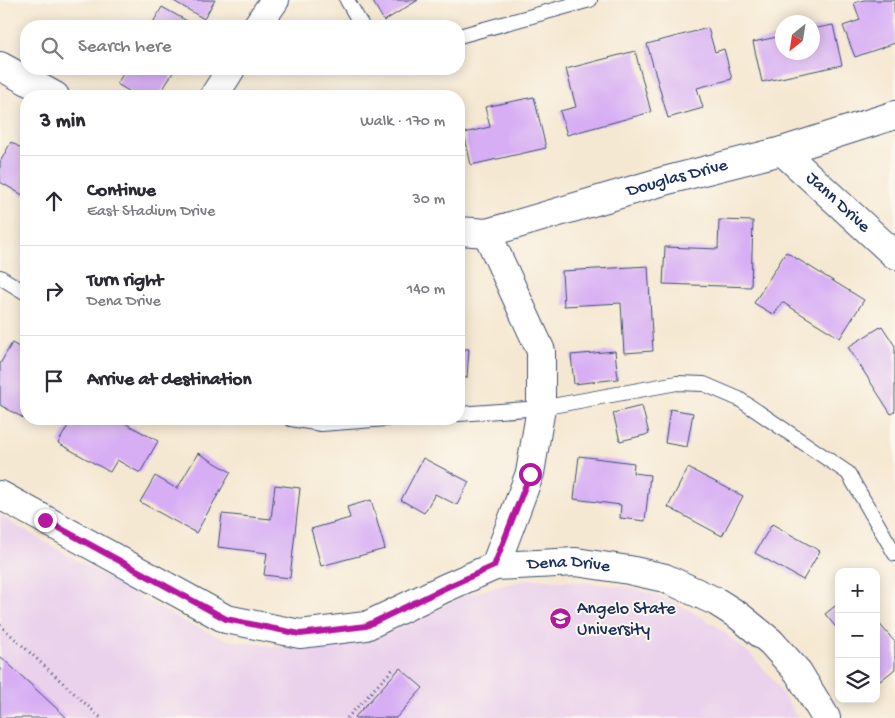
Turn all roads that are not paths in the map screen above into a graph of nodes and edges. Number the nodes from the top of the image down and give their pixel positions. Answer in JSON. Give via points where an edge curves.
{"nodes":[{"id":1,"x":275,"y":0,"type":"edge"},
{"id":2,"x":347,"y":0,"type":"edge"},
{"id":3,"x":590,"y":0,"type":"edge"},
{"id":4,"x":262,"y":20,"type":"edge"},
{"id":5,"x":359,"y":20,"type":"edge"},
{"id":6,"x":465,"y":34,"type":"edge"},
{"id":7,"x":0,"y":66,"type":"edge"},
{"id":8,"x":227,"y":75,"type":"edge"},
{"id":9,"x":44,"y":90,"type":"edge"},
{"id":10,"x":218,"y":90,"type":"edge"},
{"id":11,"x":895,"y":115,"type":"edge"},
{"id":12,"x":782,"y":151,"type":"junction"},
{"id":13,"x":465,"y":231,"type":"edge"},
{"id":14,"x":487,"y":233,"type":"junction"},
{"id":15,"x":895,"y":255,"type":"edge"},
{"id":16,"x":0,"y":277,"type":"edge"},
{"id":17,"x":20,"y":289,"type":"edge"},
{"id":18,"x":541,"y":408,"type":"junction"},
{"id":19,"x":465,"y":414,"type":"edge"},
{"id":20,"x":0,"y":495,"type":"edge"},
{"id":21,"x":895,"y":554,"type":"edge"},
{"id":22,"x":494,"y":566,"type":"junction"},
{"id":23,"x":826,"y":718,"type":"edge"}],
"edges":[{"from":1,"to":4,"type":"street"},
{"from":2,"to":5,"type":"lane"},
{"from":3,"to":6,"type":"lane"},
{"from":7,"to":9,"type":"street"},
{"from":8,"to":10,"type":"street"},
{"from":11,"to":12,"type":"street","name":"Douglas Drive"},
{"from":12,"to":14,"type":"street","name":"Douglas Drive","via":[[664,181]]},
{"from":12,"to":15,"type":"street","name":"Jann Drive"},
{"from":13,"to":14,"type":"street","name":"Douglas Drive"},
{"from":14,"to":18,"type":"street","via":[[541,351]]},
{"from":16,"to":17,"type":"lane"},
{"from":18,"to":19,"type":"lane"},
{"from":18,"to":21,"type":"lane","via":[[677,383],[704,384],[739,399],[848,473]]},
{"from":18,"to":22,"type":"street","via":[[530,474]]},
{"from":20,"to":22,"type":"street","name":"Dena Drive","via":[[226,619],[300,634],[366,626]]},
{"from":22,"to":23,"type":"street","name":"Dena Drive","via":[[576,562],[665,578],[717,602],[771,642],[798,672]]}]}
